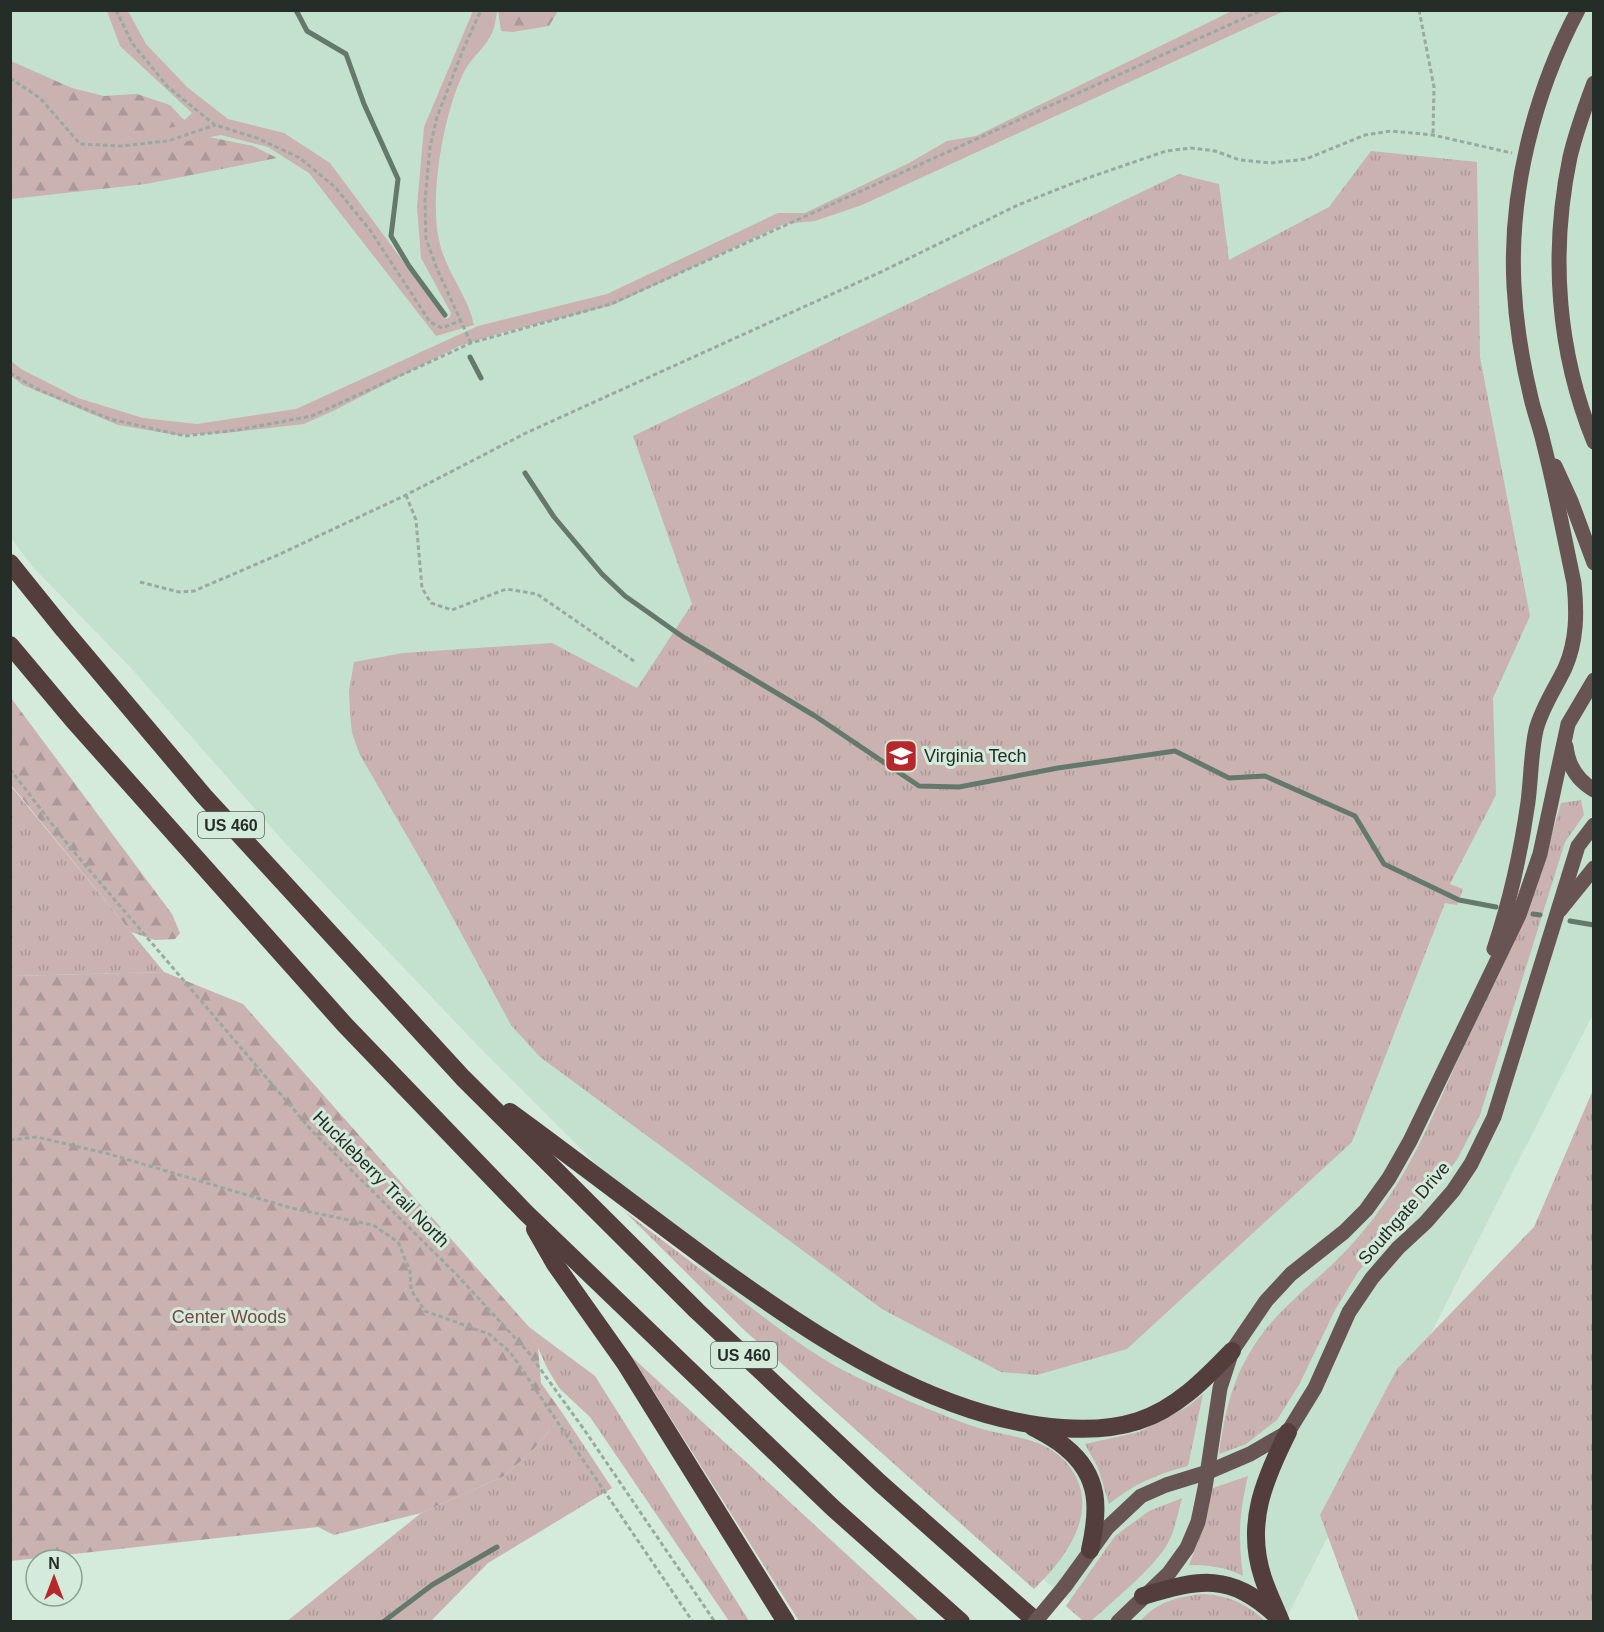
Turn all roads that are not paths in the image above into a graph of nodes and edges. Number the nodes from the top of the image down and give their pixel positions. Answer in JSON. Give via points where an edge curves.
{"nodes":[{"id":1,"x":1578,"y":10,"type":"edge"},
{"id":2,"x":1593,"y":83,"type":"edge"},
{"id":3,"x":1544,"y":441,"type":"junction"},
{"id":4,"x":1593,"y":442,"type":"edge"},
{"id":5,"x":10,"y":563,"type":"edge"},
{"id":6,"x":1593,"y":563,"type":"edge"},
{"id":7,"x":10,"y":645,"type":"edge"},
{"id":8,"x":1593,"y":680,"type":"edge"},
{"id":9,"x":1587,"y":696,"type":"edge"},
{"id":10,"x":1565,"y":740,"type":"junction"},
{"id":11,"x":1593,"y":790,"type":"edge"},
{"id":12,"x":1593,"y":825,"type":"edge"},
{"id":13,"x":1593,"y":868,"type":"edge"},
{"id":14,"x":1556,"y":914,"type":"junction"},
{"id":15,"x":1478,"y":1000,"type":"junction"},
{"id":16,"x":463,"y":1078,"type":"junction"},
{"id":17,"x":525,"y":1212,"type":"junction"},
{"id":18,"x":1232,"y":1351,"type":"junction"},
{"id":19,"x":1031,"y":1426,"type":"junction"},
{"id":20,"x":1288,"y":1432,"type":"junction"},
{"id":21,"x":1208,"y":1472,"type":"junction"},
{"id":22,"x":1090,"y":1550,"type":"junction"},
{"id":23,"x":1143,"y":1596,"type":"junction"},
{"id":24,"x":1281,"y":1620,"type":"edge"},
{"id":25,"x":786,"y":1622,"type":"edge"},
{"id":26,"x":961,"y":1622,"type":"edge"},
{"id":27,"x":1036,"y":1622,"type":"edge"},
{"id":28,"x":1118,"y":1622,"type":"edge"}],
"edges":[{"from":1,"to":3,"type":"main road","name":"Southgate Drive","via":[[1537,108],[1517,208],[1514,284],[1523,359]]},
{"from":2,"to":4,"type":"main road","via":[[1562,201],[1559,256],[1565,344]]},
{"from":3,"to":6,"type":"main road","name":"Southgate Drive"},
{"from":3,"to":15,"type":"main road","name":"Southgate Drive","via":[[1574,583],[1575,626],[1565,668],[1545,702],[1535,733],[1523,837],[1503,923]]},
{"from":5,"to":16,"type":"highway","number":"US 460","via":[[204,795]]},
{"from":7,"to":17,"type":"highway","number":"US 460","via":[[345,1025]]},
{"from":8,"to":9,"type":"main road","name":"Southgate Drive"},
{"from":9,"to":10,"type":"main road","name":"Southgate Drive","via":[[1568,724]]},
{"from":10,"to":11,"type":"main road","via":[[1574,772]]},
{"from":10,"to":15,"type":"main road","name":"Southgate Drive","via":[[1533,874],[1519,915]]},
{"from":12,"to":14,"type":"main road","name":"Southgate Drive","via":[[1578,846]]},
{"from":13,"to":14,"type":"main road"},
{"from":14,"to":20,"type":"main road","name":"Southgate Drive","via":[[1494,1117],[1471,1164],[1439,1206],[1372,1278],[1349,1312],[1315,1388]]},
{"from":15,"to":18,"type":"main road","name":"Southgate Drive","via":[[1389,1178],[1366,1210],[1291,1274],[1266,1301]]},
{"from":16,"to":19,"type":"highway","via":[[773,1307],[844,1352],[935,1396]]},
{"from":16,"to":27,"type":"highway","number":"US 460","via":[[697,1311],[880,1483]]},
{"from":17,"to":25,"type":"highway","via":[[555,1264],[625,1363]]},
{"from":17,"to":26,"type":"highway","number":"US 460","via":[[833,1508]]},
{"from":18,"to":19,"type":"highway","via":[[1179,1400],[1138,1421],[1089,1430]]},
{"from":18,"to":21,"type":"main road","name":"Southgate Drive","via":[[1220,1388]]},
{"from":19,"to":22,"type":"highway","via":[[1066,1448],[1087,1472],[1097,1504]]},
{"from":20,"to":21,"type":"main road","name":"Southgate Drive"},
{"from":20,"to":24,"type":"highway","via":[[1262,1488],[1257,1534],[1263,1578]]},
{"from":21,"to":22,"type":"main road","name":"Southgate Drive","via":[[1141,1496]]},
{"from":21,"to":23,"type":"main road","name":"Southgate Drive","via":[[1198,1522],[1187,1548],[1169,1573]]},
{"from":22,"to":27,"type":"main road","name":"Southgate Drive","bridge":true},
{"from":23,"to":24,"type":"highway","via":[[1178,1586],[1217,1582],[1244,1591]]},
{"from":23,"to":28,"type":"main road","name":"Southgate Drive"}]}
